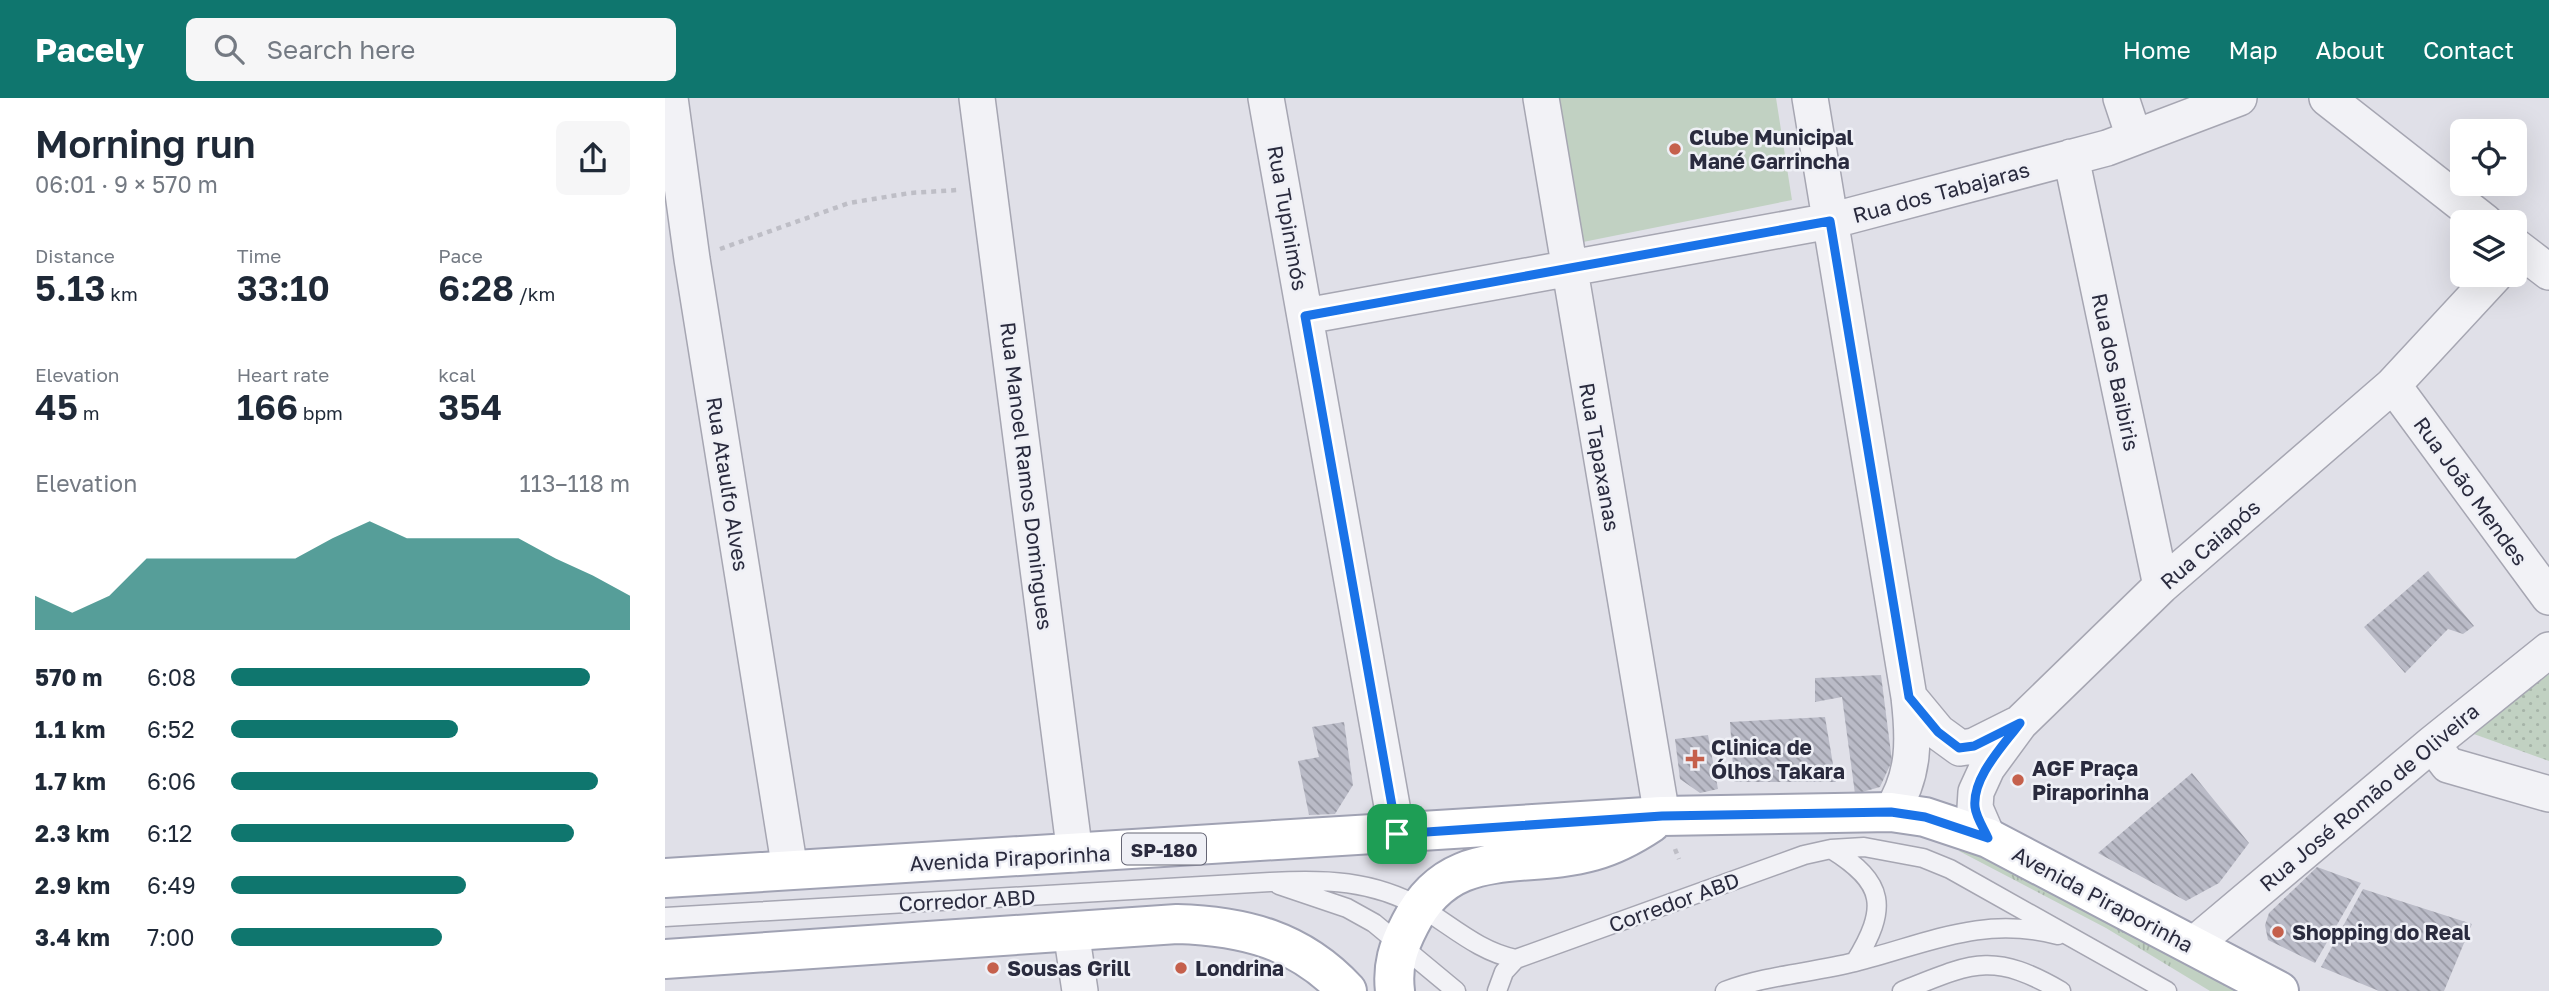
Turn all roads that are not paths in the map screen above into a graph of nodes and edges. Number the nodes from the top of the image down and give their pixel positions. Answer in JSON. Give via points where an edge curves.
{"nodes":[{"id":1,"x":670,"y":98,"type":"edge"},
{"id":2,"x":977,"y":98,"type":"edge"},
{"id":3,"x":1266,"y":98,"type":"edge"},
{"id":4,"x":1541,"y":98,"type":"edge"},
{"id":5,"x":1810,"y":98,"type":"edge"},
{"id":6,"x":2121,"y":98,"type":"edge"},
{"id":7,"x":2239,"y":98,"type":"edge"},
{"id":8,"x":2327,"y":98,"type":"edge"},
{"id":9,"x":2134,"y":137,"type":"junction"},
{"id":10,"x":2071,"y":157,"type":"junction"},
{"id":11,"x":2470,"y":210,"type":"edge"},
{"id":12,"x":1830,"y":221,"type":"junction"},
{"id":13,"x":2527,"y":257,"type":"edge"},
{"id":14,"x":1568,"y":268,"type":"junction"},
{"id":15,"x":2549,"y":272,"type":"edge"},
{"id":16,"x":2484,"y":287,"type":"edge"},
{"id":17,"x":1305,"y":316,"type":"junction"},
{"id":18,"x":2393,"y":386,"type":"junction"},
{"id":19,"x":2161,"y":586,"type":"junction"},
{"id":20,"x":2549,"y":597,"type":"edge"},
{"id":21,"x":2549,"y":649,"type":"edge"},
{"id":22,"x":1909,"y":697,"type":"junction"},
{"id":23,"x":2020,"y":723,"type":"junction"},
{"id":24,"x":2432,"y":744,"type":"junction"},
{"id":25,"x":2549,"y":794,"type":"edge"},
{"id":26,"x":1891,"y":812,"type":"junction"},
{"id":27,"x":1662,"y":816,"type":"junction"},
{"id":28,"x":1397,"y":834,"type":"junction"},
{"id":29,"x":1988,"y":838,"type":"junction"},
{"id":30,"x":1831,"y":849,"type":"junction"},
{"id":31,"x":1075,"y":854,"type":"junction"},
{"id":32,"x":790,"y":870,"type":"junction"},
{"id":33,"x":665,"y":878,"type":"edge"},
{"id":34,"x":1269,"y":882,"type":"junction"},
{"id":35,"x":1419,"y":907,"type":"junction"},
{"id":36,"x":665,"y":917,"type":"edge"},
{"id":37,"x":1071,"y":931,"type":"junction"},
{"id":38,"x":2078,"y":940,"type":"junction"},
{"id":39,"x":1399,"y":945,"type":"junction"},
{"id":40,"x":2192,"y":946,"type":"junction"},
{"id":41,"x":665,"y":958,"type":"edge"},
{"id":42,"x":1516,"y":958,"type":"junction"},
{"id":43,"x":1855,"y":962,"type":"junction"},
{"id":44,"x":1080,"y":991,"type":"edge"},
{"id":45,"x":1347,"y":991,"type":"edge"},
{"id":46,"x":1395,"y":991,"type":"edge"},
{"id":47,"x":1456,"y":991,"type":"edge"},
{"id":48,"x":1497,"y":991,"type":"edge"},
{"id":49,"x":1725,"y":991,"type":"edge"},
{"id":50,"x":1902,"y":991,"type":"edge"},
{"id":51,"x":2054,"y":991,"type":"edge"},
{"id":52,"x":2060,"y":991,"type":"edge"},
{"id":53,"x":2167,"y":991,"type":"edge"},
{"id":54,"x":2280,"y":991,"type":"edge"}],
"edges":[{"from":1,"to":32,"type":"street","name":"Rua Ataulfo Alves"},
{"from":2,"to":31,"type":"street","name":"Rua Manoel Ramos Domingues"},
{"from":3,"to":17,"type":"street","name":"Rua Tupinimós"},
{"from":4,"to":14,"type":"street","name":"Rua Tapaxanas"},
{"from":5,"to":12,"type":"street"},
{"from":6,"to":9,"type":"street"},
{"from":7,"to":9,"type":"street","name":"Rua dos Tabajaras"},
{"from":8,"to":11,"type":"street"},
{"from":9,"to":10,"type":"street","name":"Rua dos Tabajaras"},
{"from":10,"to":12,"type":"street","name":"Rua dos Tabajaras"},
{"from":10,"to":19,"type":"street","name":"Rua dos Baibiris"},
{"from":12,"to":14,"type":"street","name":"Rua dos Tabajaras"},
{"from":12,"to":22,"type":"street"},
{"from":13,"to":15,"type":"street"},
{"from":14,"to":17,"type":"street","name":"Rua dos Tabajaras"},
{"from":14,"to":27,"type":"street","name":"Rua Tapaxanas"},
{"from":16,"to":18,"type":"street","name":"Rua Caiapós"},
{"from":17,"to":28,"type":"street","name":"Rua Tupinimós"},
{"from":18,"to":19,"type":"street","name":"Rua Caiapós"},
{"from":18,"to":20,"type":"street","name":"Rua João Mendes"},
{"from":19,"to":23,"type":"street","name":"Rua Caiapós"},
{"from":21,"to":24,"type":"street","name":"Rua José Romão de Oliveira"},
{"from":22,"to":23,"type":"street","via":[[1938,732],[1959,748],[1974,746]]},
{"from":22,"to":26,"type":"street","via":[[1914,743],[1910,771]]},
{"from":23,"to":29,"type":"street","name":"Rua Caiapós","via":[[1987,768],[1976,792],[1975,808]]},
{"from":24,"to":25,"type":"street","via":[[2448,765]]},
{"from":24,"to":40,"type":"street","name":"Rua José Romão de Oliveira"},
{"from":26,"to":27,"type":"main road","name":"Avenida Piraporinha","number":"SP-180"},
{"from":26,"to":29,"type":"main road","name":"Avenida Piraporinha","number":"SP-180","via":[[1925,817]]},
{"from":27,"to":28,"type":"main road","name":"Avenida Piraporinha","number":"SP-180"},
{"from":27,"to":35,"type":"main road","via":[[1626,839],[1592,851],[1485,865],[1460,873],[1440,883]]},
{"from":28,"to":31,"type":"main road","name":"Avenida Piraporinha","number":"SP-180"},
{"from":29,"to":40,"type":"main road","name":"Avenida Piraporinha","number":"SP-180"},
{"from":30,"to":38,"type":"lane","name":"Corredor ABD","via":[[1864,847],[1923,858]]},
{"from":30,"to":42,"type":"lane","name":"Corredor ABD"},
{"from":30,"to":43,"type":"lane","via":[[1865,872],[1875,886],[1878,902],[1870,938]]},
{"from":31,"to":32,"type":"main road","name":"Avenida Piraporinha","number":"SP-180"},
{"from":32,"to":33,"type":"main road","name":"Avenida Piraporinha","number":"SP-180"},
{"from":34,"to":35,"type":"lane","name":"Corredor ABD","via":[[1351,881]]},
{"from":34,"to":36,"type":"lane","name":"Corredor ABD"},
{"from":34,"to":39,"type":"lane","name":"Corredor ABD","via":[[1347,908]]},
{"from":35,"to":39,"type":"main road"},
{"from":35,"to":42,"type":"lane","name":"Corredor ABD","via":[[1482,948]]},
{"from":37,"to":41,"type":"main road"},
{"from":37,"to":44,"type":"street"},
{"from":37,"to":45,"type":"main road","via":[[1177,924],[1232,927],[1294,948]]},
{"from":38,"to":43,"type":"lane","name":"Corredor ABD","via":[[2044,931],[1988,927],[1959,931]]},
{"from":38,"to":53,"type":"lane","name":"Corredor ABD"},
{"from":39,"to":46,"type":"main road"},
{"from":39,"to":47,"type":"lane","name":"Corredor ABD"},
{"from":40,"to":54,"type":"main road","name":"Avenida Piraporinha","number":"SP-180"},
{"from":42,"to":48,"type":"lane"},
{"from":43,"to":49,"type":"lane","name":"Corredor ABD","via":[[1752,981]]},
{"from":50,"to":52,"type":"lane","via":[[1968,966],[1987,964],[2010,966]]},
{"from":51,"to":52,"type":"lane"}]}
